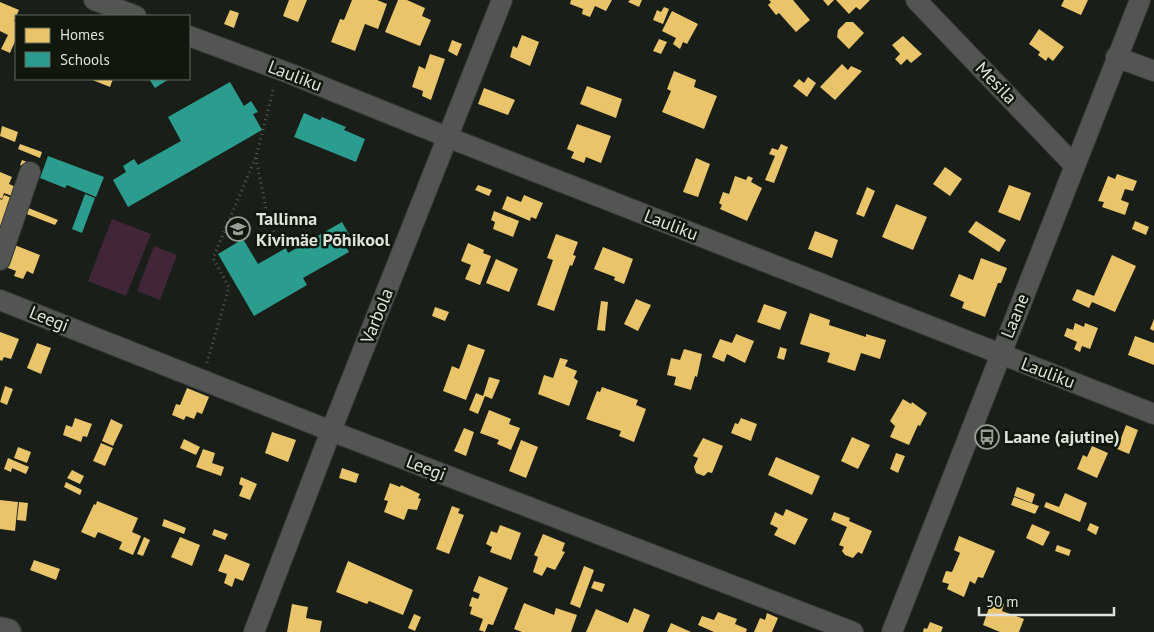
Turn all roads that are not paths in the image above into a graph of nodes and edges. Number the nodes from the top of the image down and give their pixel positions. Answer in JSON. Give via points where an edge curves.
{"nodes":[{"id":1,"x":94,"y":0,"type":"edge"},
{"id":2,"x":502,"y":0,"type":"edge"},
{"id":3,"x":916,"y":0,"type":"edge"},
{"id":4,"x":1140,"y":0,"type":"edge"},
{"id":5,"x":128,"y":9,"type":"edge"},
{"id":6,"x":190,"y":36,"type":"edge"},
{"id":7,"x":1116,"y":57,"type":"junction"},
{"id":8,"x":1154,"y":71,"type":"edge"},
{"id":9,"x":447,"y":137,"type":"junction"},
{"id":10,"x":1075,"y":166,"type":"junction"},
{"id":11,"x":30,"y":172,"type":"dead end"},
{"id":12,"x":0,"y":260,"type":"edge"},
{"id":13,"x":0,"y":300,"type":"edge"},
{"id":14,"x":1000,"y":354,"type":"junction"},
{"id":15,"x":1154,"y":414,"type":"edge"},
{"id":16,"x":331,"y":431,"type":"junction"},
{"id":17,"x":0,"y":630,"type":"edge"},
{"id":18,"x":8,"y":632,"type":"edge"},
{"id":19,"x":254,"y":632,"type":"edge"},
{"id":20,"x":853,"y":632,"type":"edge"},
{"id":21,"x":892,"y":632,"type":"edge"}],
"edges":[{"from":1,"to":5,"type":"street"},
{"from":2,"to":9,"type":"street","name":"Varbola"},
{"from":3,"to":10,"type":"street","name":"Mesila"},
{"from":4,"to":7,"type":"street","name":"Laane"},
{"from":6,"to":9,"type":"street","name":"Lauliku"},
{"from":7,"to":8,"type":"street"},
{"from":7,"to":10,"type":"street","name":"Laane"},
{"from":9,"to":14,"type":"street","name":"Lauliku"},
{"from":9,"to":16,"type":"street","name":"Varbola"},
{"from":10,"to":14,"type":"street","name":"Laane"},
{"from":11,"to":12,"type":"street"},
{"from":13,"to":16,"type":"street","name":"Leegi"},
{"from":14,"to":15,"type":"street","name":"Lauliku"},
{"from":14,"to":21,"type":"street","name":"Laane"},
{"from":16,"to":19,"type":"street","name":"Varbola"},
{"from":16,"to":20,"type":"street","name":"Leegi"},
{"from":17,"to":18,"type":"main road"}]}
